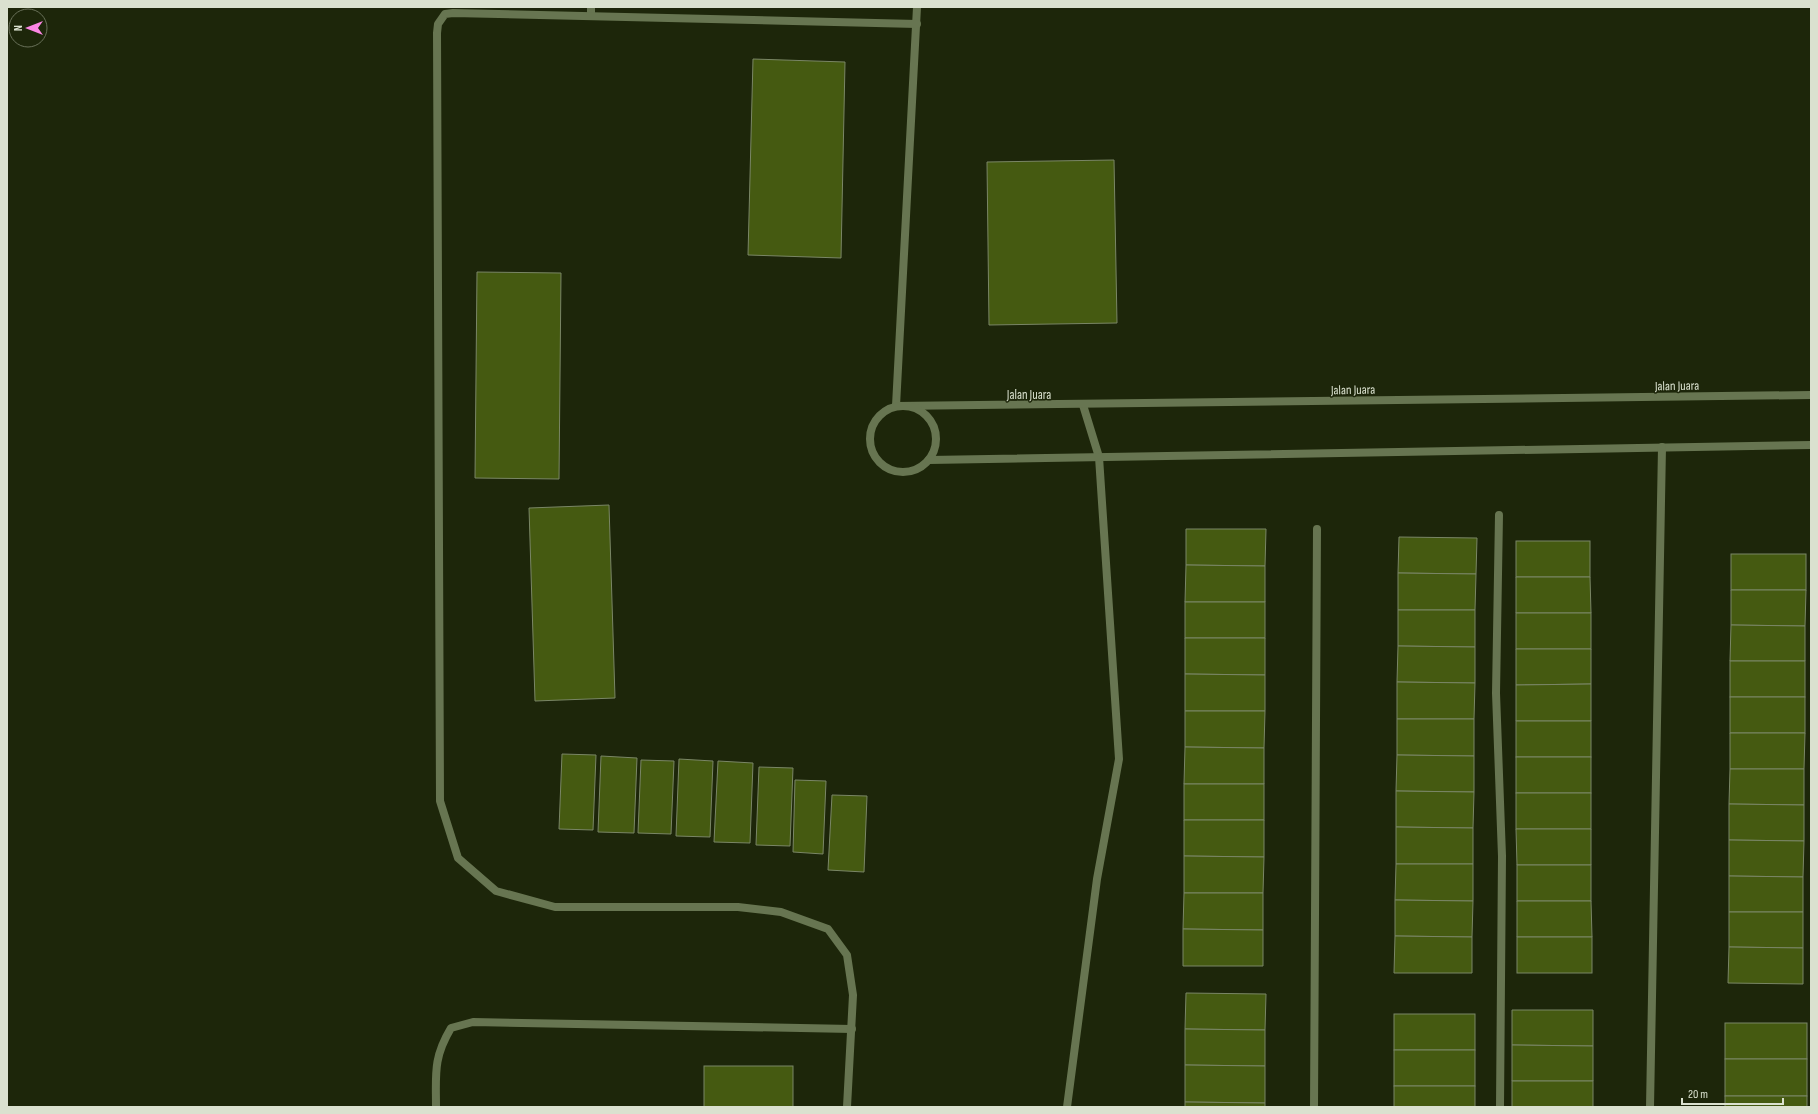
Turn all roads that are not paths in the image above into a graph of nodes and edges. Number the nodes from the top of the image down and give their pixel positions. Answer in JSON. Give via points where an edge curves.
{"nodes":[{"id":1,"x":591,"y":7,"type":"edge"},
{"id":2,"x":917,"y":7,"type":"edge"},
{"id":3,"x":592,"y":16,"type":"junction"},
{"id":4,"x":917,"y":24,"type":"junction"},
{"id":5,"x":1811,"y":395,"type":"edge"},
{"id":6,"x":1083,"y":405,"type":"junction"},
{"id":7,"x":896,"y":406,"type":"junction"},
{"id":8,"x":1811,"y":445,"type":"edge"},
{"id":9,"x":1662,"y":447,"type":"junction"},
{"id":10,"x":1099,"y":457,"type":"junction"},
{"id":11,"x":929,"y":460,"type":"junction"},
{"id":12,"x":1499,"y":515,"type":"dead end"},
{"id":13,"x":1317,"y":529,"type":"dead end"},
{"id":14,"x":852,"y":1029,"type":"junction"},
{"id":15,"x":436,"y":1107,"type":"edge"},
{"id":16,"x":847,"y":1107,"type":"edge"},
{"id":17,"x":1067,"y":1107,"type":"edge"},
{"id":18,"x":1314,"y":1107,"type":"edge"},
{"id":19,"x":1500,"y":1107,"type":"edge"},
{"id":20,"x":1650,"y":1107,"type":"edge"}],
"edges":[{"from":1,"to":3,"type":"street"},
{"from":2,"to":4,"type":"street"},
{"from":3,"to":4,"type":"street"},
{"from":3,"to":14,"type":"street","via":[[453,13],[444,14],[438,24],[440,801],[458,858],[496,891],[555,908],[760,909],[781,912],[828,929],[847,955],[853,994]]},
{"from":4,"to":7,"type":"street"},
{"from":5,"to":6,"type":"street","name":"Jalan Juara"},
{"from":6,"to":7,"type":"street","name":"Jalan Juara"},
{"from":6,"to":10,"type":"street"},
{"from":7,"to":11,"type":"street","via":[[912,407],[926,415],[934,429],[936,445]]},
{"from":7,"to":11,"type":"street","via":[[880,414],[870,430],[870,448],[880,464],[896,472],[914,470]]},
{"from":8,"to":9,"type":"street"},
{"from":9,"to":10,"type":"street"},
{"from":9,"to":20,"type":"street"},
{"from":10,"to":11,"type":"street"},
{"from":10,"to":17,"type":"street","via":[[1120,759],[1097,879]]},
{"from":12,"to":19,"type":"street","via":[[1496,693],[1502,856]]},
{"from":13,"to":18,"type":"street"},
{"from":14,"to":15,"type":"street","via":[[473,1022],[451,1028],[442,1043],[436,1062]]},
{"from":14,"to":16,"type":"street"}]}
